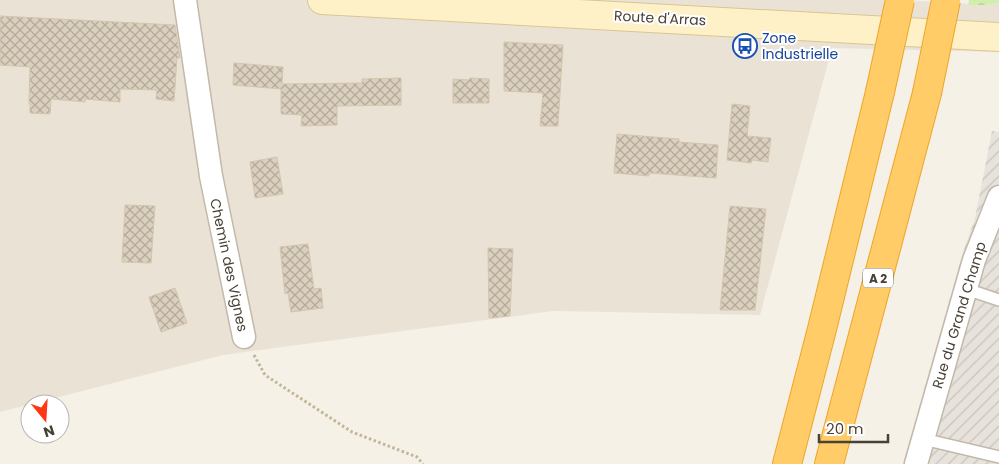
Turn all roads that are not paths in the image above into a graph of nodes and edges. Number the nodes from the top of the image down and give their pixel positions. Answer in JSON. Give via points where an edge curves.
{"nodes":[{"id":1,"x":184,"y":0,"type":"edge"},
{"id":2,"x":322,"y":0,"type":"edge"},
{"id":3,"x":900,"y":0,"type":"edge"},
{"id":4,"x":946,"y":0,"type":"edge"},
{"id":5,"x":999,"y":37,"type":"edge"},
{"id":6,"x":999,"y":197,"type":"edge"},
{"id":7,"x":968,"y":283,"type":"junction"},
{"id":8,"x":999,"y":300,"type":"edge"},
{"id":9,"x":244,"y":337,"type":"road end"},
{"id":10,"x":923,"y":439,"type":"junction"},
{"id":11,"x":999,"y":457,"type":"edge"},
{"id":12,"x":787,"y":464,"type":"edge"},
{"id":13,"x":829,"y":464,"type":"edge"},
{"id":14,"x":916,"y":464,"type":"edge"}],
"edges":[{"from":1,"to":9,"type":"street","name":"Chemin des Vignes","via":[[211,176]]},
{"from":2,"to":5,"type":"main road","name":"Route d'Arras"},
{"from":3,"to":12,"type":"highway","bridge":true},
{"from":4,"to":13,"type":"highway","number":"A 2","bridge":true,"via":[[927,92]]},
{"from":6,"to":7,"type":"street","name":"Rue du Grand Champ"},
{"from":7,"to":8,"type":"lane"},
{"from":7,"to":10,"type":"street","name":"Rue du Grand Champ"},
{"from":10,"to":11,"type":"lane"},
{"from":10,"to":14,"type":"street","name":"Rue du Grand Champ"}]}
